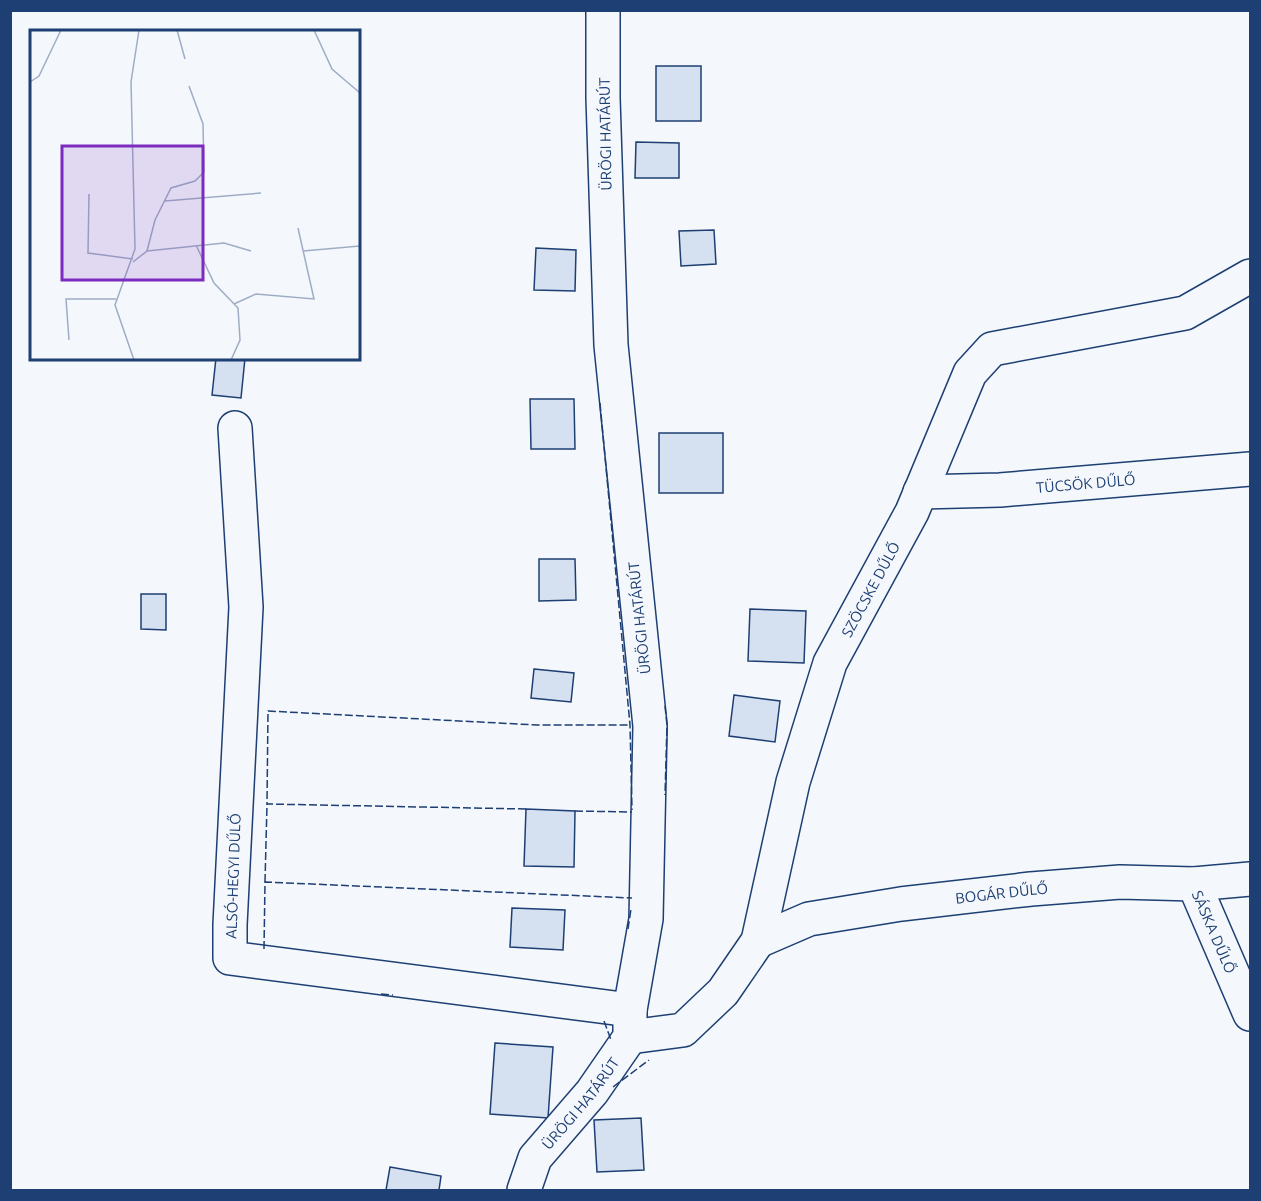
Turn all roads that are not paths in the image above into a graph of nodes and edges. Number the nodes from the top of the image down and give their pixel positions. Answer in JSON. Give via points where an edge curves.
{"nodes":[{"id":1,"x":603,"y":10,"type":"edge"},
{"id":2,"x":1251,"y":276,"type":"edge"},
{"id":3,"x":235,"y":428,"type":"dead end"},
{"id":4,"x":1251,"y":469,"type":"edge"},
{"id":5,"x":921,"y":492,"type":"junction"},
{"id":6,"x":1251,"y":879,"type":"edge"},
{"id":7,"x":1194,"y":884,"type":"junction"},
{"id":8,"x":758,"y":941,"type":"junction"},
{"id":9,"x":1251,"y":1014,"type":"edge"},
{"id":10,"x":630,"y":1023,"type":"junction"},
{"id":11,"x":524,"y":1191,"type":"edge"}],
"edges":[{"from":1,"to":10,"type":"street","name":"ÜRÖGI HATÁRÚT","via":[[611,345],[650,726],[646,920]]},
{"from":2,"to":5,"type":"street","name":"SZÖCSKE DŰLŐ","via":[[1185,313],[992,349],[970,373]]},
{"from":3,"to":10,"type":"street","name":"ALSÓ-HEGYI DŰLŐ","via":[[246,607],[230,958]]},
{"from":4,"to":5,"type":"street","name":"TÜCSÖK DŰLŐ","via":[[1000,490]]},
{"from":5,"to":8,"type":"street","name":"SZÖCSKE DŰLŐ","via":[[830,663],[793,782]]},
{"from":6,"to":7,"type":"street","name":"BOGÁR DŰLŐ"},
{"from":7,"to":8,"type":"street","name":"BOGÁR DŰLŐ","via":[[1120,882],[901,904],[809,919]]},
{"from":7,"to":9,"type":"street","name":"SÁSKA DŰLŐ"},
{"from":8,"to":10,"type":"street","name":"SZÖCSKE DŰLŐ","via":[[723,992],[683,1030]]},
{"from":10,"to":11,"type":"street","name":"ÜRÖGI HATÁRÚT","via":[[591,1092],[535,1158]]}]}
